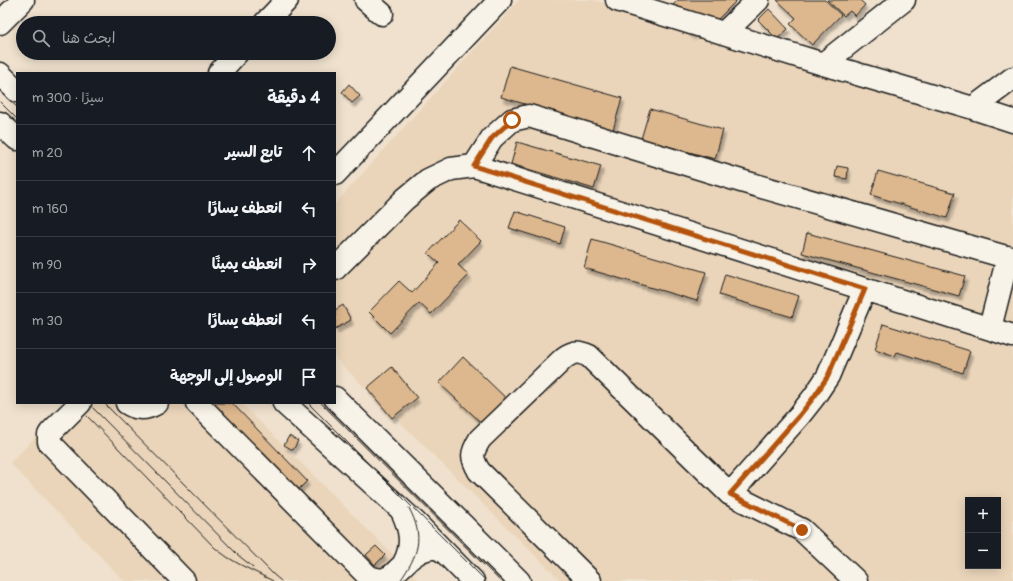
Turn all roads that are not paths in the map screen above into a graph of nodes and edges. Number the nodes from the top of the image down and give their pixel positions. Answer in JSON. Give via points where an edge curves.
{"nodes":[{"id":1,"x":23,"y":0,"type":"edge"},
{"id":2,"x":287,"y":0,"type":"edge"},
{"id":3,"x":500,"y":0,"type":"edge"},
{"id":4,"x":758,"y":0,"type":"edge"},
{"id":5,"x":628,"y":2,"type":"edge"},
{"id":6,"x":891,"y":4,"type":"edge"},
{"id":7,"x":272,"y":16,"type":"edge"},
{"id":8,"x":0,"y":23,"type":"edge"},
{"id":9,"x":724,"y":33,"type":"junction"},
{"id":10,"x":231,"y":60,"type":"edge"},
{"id":11,"x":823,"y":64,"type":"junction"},
{"id":12,"x":220,"y":72,"type":"edge"},
{"id":13,"x":0,"y":74,"type":"edge"},
{"id":14,"x":1013,"y":78,"type":"edge"},
{"id":15,"x":16,"y":90,"type":"edge"},
{"id":16,"x":973,"y":108,"type":"junction"},
{"id":17,"x":1013,"y":121,"type":"edge"},
{"id":18,"x":474,"y":166,"type":"junction"},
{"id":19,"x":336,"y":173,"type":"edge"},
{"id":20,"x":1010,"y":258,"type":"edge"},
{"id":21,"x":336,"y":268,"type":"edge"},
{"id":22,"x":865,"y":289,"type":"junction"},
{"id":23,"x":990,"y":328,"type":"junction"},
{"id":24,"x":1013,"y":336,"type":"edge"},
{"id":25,"x":336,"y":399,"type":"edge"},
{"id":26,"x":79,"y":404,"type":"edge"},
{"id":27,"x":128,"y":404,"type":"edge"},
{"id":28,"x":156,"y":404,"type":"edge"},
{"id":29,"x":198,"y":404,"type":"edge"},
{"id":30,"x":285,"y":404,"type":"edge"},
{"id":31,"x":730,"y":494,"type":"junction"},
{"id":32,"x":402,"y":511,"type":"junction"},
{"id":33,"x":444,"y":552,"type":"junction"},
{"id":34,"x":404,"y":563,"type":"junction"},
{"id":35,"x":380,"y":580,"type":"edge"},
{"id":36,"x":184,"y":581,"type":"edge"},
{"id":37,"x":473,"y":581,"type":"edge"},
{"id":38,"x":519,"y":581,"type":"edge"},
{"id":39,"x":590,"y":581,"type":"edge"},
{"id":40,"x":856,"y":581,"type":"edge"}],
"edges":[{"from":1,"to":8,"type":"street"},
{"from":2,"to":7,"type":"street"},
{"from":3,"to":19,"type":"street"},
{"from":4,"to":9,"type":"street"},
{"from":5,"to":9,"type":"street"},
{"from":6,"to":11,"type":"street"},
{"from":9,"to":11,"type":"street"},
{"from":10,"to":12,"type":"street"},
{"from":11,"to":16,"type":"street"},
{"from":13,"to":15,"type":"street"},
{"from":14,"to":16,"type":"street"},
{"from":16,"to":17,"type":"street"},
{"from":18,"to":20,"type":"street","via":[[492,138],[512,120],[529,116],[741,181]]},
{"from":18,"to":21,"type":"street","via":[[451,169],[428,180],[405,199]]},
{"from":18,"to":22,"type":"street"},
{"from":20,"to":23,"type":"street"},
{"from":22,"to":23,"type":"street"},
{"from":22,"to":31,"type":"street","via":[[828,376],[799,416]]},
{"from":23,"to":24,"type":"street"},
{"from":25,"to":38,"type":"street"},
{"from":26,"to":36,"type":"street","via":[[51,432],[49,442]]},
{"from":27,"to":28,"type":"street","via":[[138,408]]},
{"from":29,"to":35,"type":"street","via":[[369,576]]},
{"from":30,"to":32,"type":"street"},
{"from":31,"to":39,"type":"street","via":[[589,356],[580,352],[571,353],[480,439],[474,450],[473,461],[479,471]]},
{"from":31,"to":40,"type":"street","via":[[802,530]]},
{"from":32,"to":33,"type":"street"},
{"from":32,"to":34,"type":"street","via":[[408,529],[410,548]]},
{"from":33,"to":34,"type":"street","via":[[437,548],[427,549]]},
{"from":33,"to":37,"type":"street"},
{"from":34,"to":35,"type":"street","via":[[392,575]]}]}
